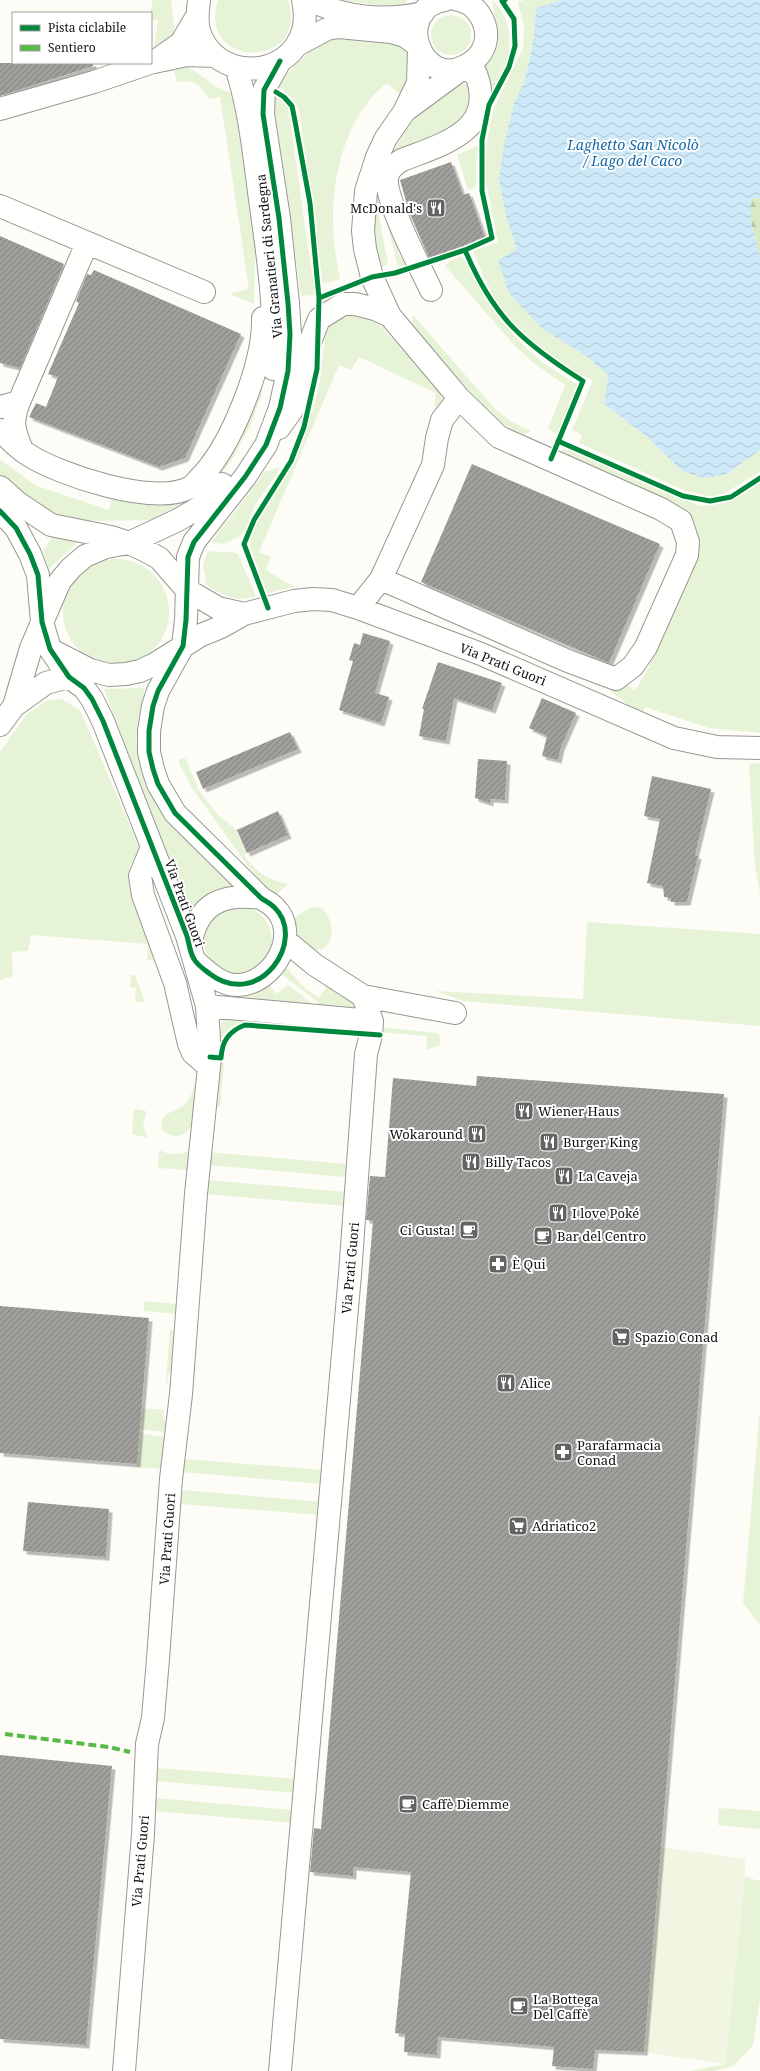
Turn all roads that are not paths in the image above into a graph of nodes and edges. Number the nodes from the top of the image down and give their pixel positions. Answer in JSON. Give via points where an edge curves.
{"nodes":[{"id":1,"x":304,"y":0,"type":"edge"},
{"id":2,"x":445,"y":0,"type":"edge"},
{"id":3,"x":467,"y":2,"type":"edge"},
{"id":4,"x":198,"y":8,"type":"edge"},
{"id":5,"x":423,"y":13,"type":"junction"},
{"id":6,"x":297,"y":45,"type":"junction"},
{"id":7,"x":418,"y":48,"type":"junction"},
{"id":8,"x":215,"y":56,"type":"junction"},
{"id":9,"x":280,"y":61,"type":"junction"},
{"id":10,"x":152,"y":62,"type":"edge"},
{"id":11,"x":146,"y":64,"type":"edge"},
{"id":12,"x":236,"y":67,"type":"junction"},
{"id":13,"x":463,"y":68,"type":"junction"},
{"id":14,"x":0,"y":109,"type":"edge"},
{"id":15,"x":404,"y":112,"type":"junction"},
{"id":16,"x":0,"y":206,"type":"edge"},
{"id":17,"x":87,"y":243,"type":"junction"},
{"id":18,"x":266,"y":245,"type":"junction"},
{"id":19,"x":431,"y":290,"type":"dead end"},
{"id":20,"x":204,"y":292,"type":"dead end"},
{"id":21,"x":390,"y":316,"type":"junction"},
{"id":22,"x":458,"y":398,"type":"junction"},
{"id":23,"x":9,"y":405,"type":"edge"},
{"id":24,"x":0,"y":430,"type":"edge"},
{"id":25,"x":266,"y":445,"type":"junction"},
{"id":26,"x":23,"y":451,"type":"junction"},
{"id":27,"x":0,"y":488,"type":"edge"},
{"id":28,"x":0,"y":510,"type":"edge"},
{"id":29,"x":120,"y":540,"type":"junction"},
{"id":30,"x":381,"y":579,"type":"junction"},
{"id":31,"x":187,"y":590,"type":"junction"},
{"id":32,"x":358,"y":608,"type":"junction"},
{"id":33,"x":244,"y":614,"type":"junction"},
{"id":34,"x":42,"y":622,"type":"junction"},
{"id":35,"x":183,"y":646,"type":"junction"},
{"id":36,"x":50,"y":649,"type":"junction"},
{"id":37,"x":69,"y":677,"type":"junction"},
{"id":38,"x":14,"y":706,"type":"junction"},
{"id":39,"x":0,"y":726,"type":"edge"},
{"id":40,"x":760,"y":748,"type":"edge"},
{"id":41,"x":152,"y":847,"type":"junction"},
{"id":42,"x":261,"y":898,"type":"junction"},
{"id":43,"x":286,"y":941,"type":"junction"},
{"id":44,"x":192,"y":952,"type":"junction"},
{"id":45,"x":363,"y":996,"type":"junction"},
{"id":46,"x":207,"y":1006,"type":"junction"},
{"id":47,"x":455,"y":1013,"type":"dead end"},
{"id":48,"x":372,"y":1021,"type":"junction"},
{"id":49,"x":209,"y":1067,"type":"junction"},
{"id":50,"x":278,"y":2069,"type":"edge"},
{"id":51,"x":124,"y":2071,"type":"edge"}],
"edges":[{"from":1,"to":5,"type":"street","via":[[317,1],[338,12],[350,14],[404,17]]},
{"from":1,"to":6,"type":"street","name":"Via Granatieri di Sardegna","via":[[303,30]]},
{"from":2,"to":5,"type":"street","via":[[434,4]]},
{"from":3,"to":13,"type":"street","via":[[484,22],[486,38],[480,54]]},
{"from":4,"to":8,"type":"street","name":"Via Granatieri di Sardegna","via":[[199,31]]},
{"from":4,"to":10,"type":"street","via":[[181,42]]},
{"from":5,"to":7,"type":"street","via":[[416,28]]},
{"from":6,"to":7,"type":"street","via":[[327,29],[338,27],[391,32],[404,36]]},
{"from":6,"to":9,"type":"street","name":"Via Granatieri di Sardegna"},
{"from":7,"to":13,"type":"street","via":[[425,59],[443,69]]},
{"from":7,"to":15,"type":"street","via":[[418,83]]},
{"from":8,"to":10,"type":"street","via":[[187,55]]},
{"from":8,"to":12,"type":"street","name":"Via Granatieri di Sardegna"},
{"from":9,"to":12,"type":"street","name":"Via Granatieri di Sardegna","via":[[266,68],[251,70]]},
{"from":9,"to":25,"type":"street","name":"Via Granatieri di Sardegna","via":[[264,90],[263,114],[279,218],[290,334],[285,386]]},
{"from":11,"to":14,"type":"street"},
{"from":12,"to":18,"type":"street","via":[[244,91],[251,132]]},
{"from":13,"to":15,"type":"street"},
{"from":13,"to":19,"type":"street","via":[[476,74],[481,87],[480,106],[473,123],[463,134],[393,165],[387,178],[393,206]]},
{"from":15,"to":21,"type":"street","via":[[386,138],[377,157],[366,191],[364,208],[365,249],[372,277]]},
{"from":16,"to":17,"type":"street"},
{"from":17,"to":20,"type":"street"},
{"from":17,"to":23,"type":"street"},
{"from":18,"to":26,"type":"street","via":[[261,283],[263,321],[257,359],[240,414],[210,468],[189,488],[161,494],[120,489],[78,478]]},
{"from":18,"to":29,"type":"street","via":[[274,305],[273,369],[263,413],[253,436],[224,482],[202,506],[151,534]]},
{"from":21,"to":22,"type":"street"},
{"from":21,"to":25,"type":"street","via":[[375,309],[343,304],[319,319],[310,342],[304,382],[297,403]]},
{"from":22,"to":30,"type":"street","via":[[442,420],[433,465]]},
{"from":22,"to":30,"type":"street","via":[[499,437],[661,509],[682,521],[688,542],[687,555],[646,647],[633,666],[616,679]]},
{"from":23,"to":26,"type":"street","via":[[14,416],[14,432]]},
{"from":24,"to":26,"type":"street"},
{"from":25,"to":31,"type":"street","name":"Via Granatieri di Sardegna","via":[[194,542],[188,557]]},
{"from":27,"to":29,"type":"street","via":[[51,525]]},
{"from":28,"to":34,"type":"street","name":"Via Prati Guori","via":[[16,528],[38,575]]},
{"from":29,"to":31,"type":"street","via":[[159,558]]},
{"from":29,"to":34,"type":"street","via":[[85,556],[71,568],[60,581]]},
{"from":30,"to":32,"type":"street"},
{"from":31,"to":33,"type":"street","via":[[218,608]]},
{"from":31,"to":35,"type":"street","name":"Via Granatieri di Sardegna"},
{"from":32,"to":33,"type":"street","name":"Via Prati Guori","via":[[332,600],[313,599],[294,601]]},
{"from":32,"to":40,"type":"street","name":"Via Prati Guori","via":[[480,654],[674,738],[717,747]]},
{"from":33,"to":35,"type":"street"},
{"from":34,"to":36,"type":"street","name":"Via Prati Guori"},
{"from":34,"to":38,"type":"street","name":"Via Prati Guori","via":[[30,648]]},
{"from":35,"to":36,"type":"street","via":[[140,671],[110,675],[90,670]]},
{"from":35,"to":42,"type":"street","name":"Via Granatieri di Sardegna","via":[[158,690],[153,706],[149,752],[158,784],[175,813]]},
{"from":36,"to":37,"type":"street","name":"Via Prati Guori"},
{"from":37,"to":38,"type":"street","name":"Via Prati Guori","via":[[46,684]]},
{"from":37,"to":41,"type":"street","name":"Via Prati Guori","via":[[84,688],[103,721]]},
{"from":38,"to":39,"type":"street","name":"Via Prati Guori"},
{"from":41,"to":44,"type":"street","name":"Via Prati Guori"},
{"from":41,"to":49,"type":"street","via":[[140,876],[143,895],[175,982],[189,1044],[193,1053]]},
{"from":42,"to":43,"type":"street","via":[[274,907],[282,920]]},
{"from":42,"to":44,"type":"street","name":"Via Prati Guori","via":[[239,896],[225,898],[211,905],[192,931]]},
{"from":43,"to":44,"type":"street","name":"Via Prati Guori","via":[[276,965],[259,980],[237,986],[217,979]]},
{"from":43,"to":45,"type":"street","via":[[315,965]]},
{"from":44,"to":46,"type":"street","name":"Via Prati Guori"},
{"from":45,"to":47,"type":"street"},
{"from":45,"to":48,"type":"street","name":"Via Prati Guori"},
{"from":46,"to":48,"type":"street"},
{"from":46,"to":49,"type":"street","name":"Via Prati Guori"},
{"from":48,"to":50,"type":"street","name":"Via Prati Guori","via":[[366,1054],[286,2023]]},
{"from":49,"to":51,"type":"street","name":"Via Prati Guori","via":[[171,1479],[153,1718],[148,1744]]}]}
